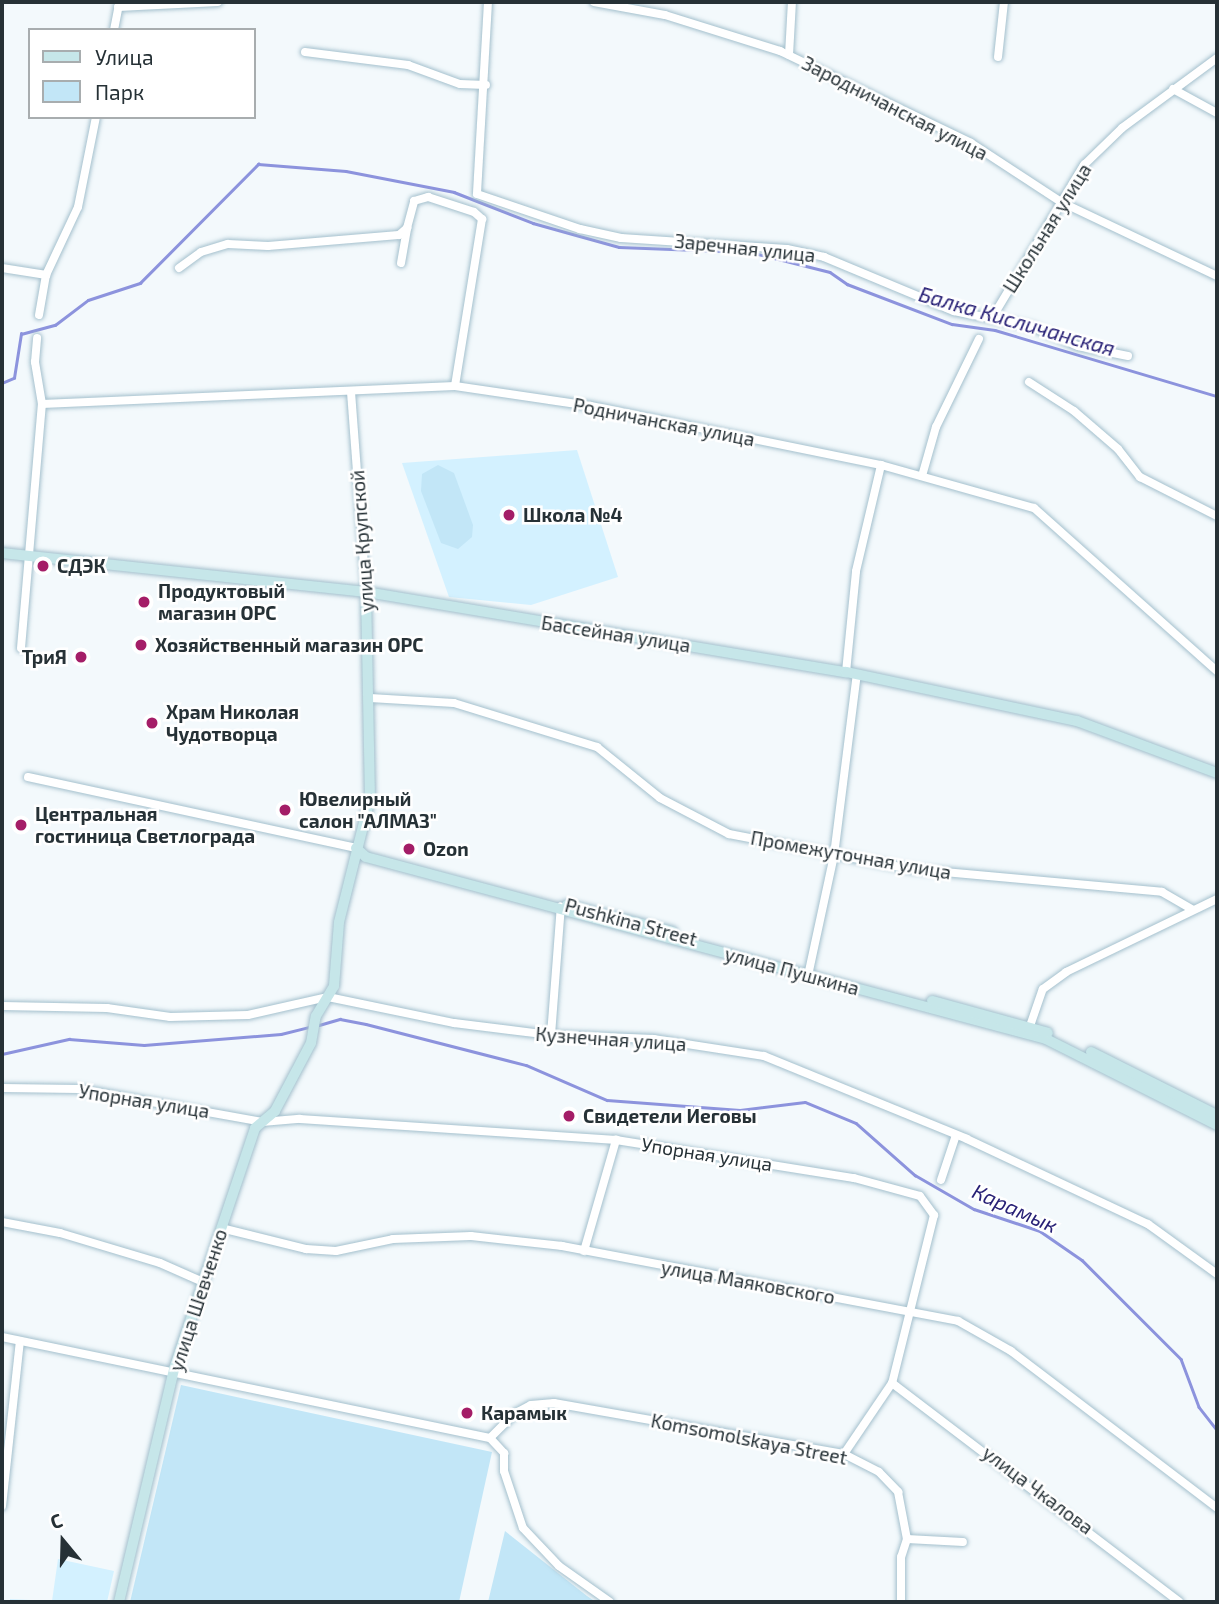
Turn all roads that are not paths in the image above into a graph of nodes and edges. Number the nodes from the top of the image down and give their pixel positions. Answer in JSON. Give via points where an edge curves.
{"nodes":[{"id":1,"x":218,"y":2,"type":"edge"},
{"id":2,"x":488,"y":2,"type":"edge"},
{"id":3,"x":594,"y":2,"type":"edge"},
{"id":4,"x":792,"y":2,"type":"edge"},
{"id":5,"x":1004,"y":2,"type":"edge"},
{"id":6,"x":119,"y":4,"type":"edge"},
{"id":7,"x":114,"y":28,"type":"edge"},
{"id":8,"x":305,"y":52,"type":"dead end"},
{"id":9,"x":789,"y":55,"type":"junction"},
{"id":10,"x":998,"y":57,"type":"dead end"},
{"id":11,"x":1217,"y":58,"type":"edge"},
{"id":12,"x":486,"y":85,"type":"junction"},
{"id":13,"x":1173,"y":89,"type":"junction"},
{"id":14,"x":1217,"y":113,"type":"edge"},
{"id":15,"x":96,"y":119,"type":"edge"},
{"id":16,"x":1061,"y":202,"type":"junction"},
{"id":17,"x":407,"y":228,"type":"junction"},
{"id":18,"x":401,"y":263,"type":"dead end"},
{"id":19,"x":2,"y":268,"type":"edge"},
{"id":20,"x":179,"y":268,"type":"dead end"},
{"id":21,"x":46,"y":275,"type":"junction"},
{"id":22,"x":1217,"y":276,"type":"edge"},
{"id":23,"x":39,"y":315,"type":"dead end"},
{"id":24,"x":992,"y":318,"type":"junction"},
{"id":25,"x":37,"y":338,"type":"dead end"},
{"id":26,"x":979,"y":339,"type":"dead end"},
{"id":27,"x":1128,"y":356,"type":"dead end"},
{"id":28,"x":1029,"y":382,"type":"dead end"},
{"id":29,"x":455,"y":386,"type":"junction"},
{"id":30,"x":351,"y":392,"type":"junction"},
{"id":31,"x":42,"y":404,"type":"junction"},
{"id":32,"x":881,"y":465,"type":"junction"},
{"id":33,"x":922,"y":475,"type":"junction"},
{"id":34,"x":1217,"y":516,"type":"edge"},
{"id":35,"x":2,"y":553,"type":"edge"},
{"id":36,"x":28,"y":555,"type":"junction"},
{"id":37,"x":366,"y":592,"type":"junction"},
{"id":38,"x":21,"y":648,"type":"dead end"},
{"id":39,"x":1217,"y":671,"type":"edge"},
{"id":40,"x":852,"y":673,"type":"junction"},
{"id":41,"x":370,"y":698,"type":"junction"},
{"id":42,"x":1217,"y":773,"type":"edge"},
{"id":43,"x":28,"y":776,"type":"dead end"},
{"id":44,"x":356,"y":848,"type":"junction"},
{"id":45,"x":834,"y":855,"type":"junction"},
{"id":46,"x":1217,"y":899,"type":"edge"},
{"id":47,"x":561,"y":907,"type":"junction"},
{"id":48,"x":1192,"y":909,"type":"junction"},
{"id":49,"x":809,"y":971,"type":"junction"},
{"id":50,"x":327,"y":997,"type":"junction"},
{"id":51,"x":2,"y":1006,"type":"edge"},
{"id":52,"x":316,"y":1016,"type":"joint"},
{"id":53,"x":1030,"y":1026,"type":"junction"},
{"id":54,"x":551,"y":1035,"type":"junction"},
{"id":55,"x":2,"y":1088,"type":"edge"},
{"id":56,"x":1217,"y":1115,"type":"edge"},
{"id":57,"x":262,"y":1122,"type":"junction"},
{"id":58,"x":1217,"y":1125,"type":"edge"},
{"id":59,"x":956,"y":1135,"type":"junction"},
{"id":60,"x":616,"y":1140,"type":"junction"},
{"id":61,"x":940,"y":1180,"type":"dead end"},
{"id":62,"x":2,"y":1222,"type":"edge"},
{"id":63,"x":221,"y":1228,"type":"junction"},
{"id":64,"x":584,"y":1251,"type":"junction"},
{"id":65,"x":1217,"y":1274,"type":"edge"},
{"id":66,"x":203,"y":1282,"type":"junction"},
{"id":67,"x":908,"y":1311,"type":"junction"},
{"id":68,"x":2,"y":1337,"type":"edge"},
{"id":69,"x":20,"y":1341,"type":"junction"},
{"id":70,"x":174,"y":1369,"type":"junction"},
{"id":71,"x":892,"y":1383,"type":"junction"},
{"id":72,"x":490,"y":1438,"type":"junction"},
{"id":73,"x":844,"y":1454,"type":"junction"},
{"id":74,"x":2,"y":1506,"type":"edge"},
{"id":75,"x":1217,"y":1508,"type":"edge"},
{"id":76,"x":907,"y":1539,"type":"junction"},
{"id":77,"x":963,"y":1542,"type":"dead end"},
{"id":78,"x":119,"y":1602,"type":"edge"},
{"id":79,"x":610,"y":1602,"type":"edge"},
{"id":80,"x":901,"y":1602,"type":"edge"},
{"id":81,"x":1179,"y":1602,"type":"edge"}],
"edges":[{"from":1,"to":6,"type":"street"},
{"from":2,"to":12,"type":"street"},
{"from":3,"to":9,"type":"street","name":"Зародничанская улица","via":[[665,15]]},
{"from":4,"to":9,"type":"street"},
{"from":5,"to":10,"type":"street"},
{"from":6,"to":7,"type":"street"},
{"from":8,"to":12,"type":"street","via":[[408,65],[460,84]]},
{"from":9,"to":16,"type":"street","name":"Зародничанская улица","via":[[971,143]]},
{"from":11,"to":13,"type":"street","name":"Школьная улица"},
{"from":12,"to":24,"type":"street","name":"Заречная улица","via":[[477,194],[621,238],[787,249],[824,257],[954,311]]},
{"from":13,"to":14,"type":"street"},
{"from":13,"to":16,"type":"street","name":"Школьная улица","via":[[1097,150]]},
{"from":15,"to":21,"type":"street","via":[[78,207]]},
{"from":16,"to":22,"type":"street","name":"Зародничанская улица"},
{"from":16,"to":24,"type":"street","name":"Школьная улица"},
{"from":17,"to":18,"type":"street"},
{"from":17,"to":20,"type":"street","via":[[399,235],[268,246],[228,243],[201,252]]},
{"from":17,"to":29,"type":"street","via":[[414,201],[428,197],[482,219]]},
{"from":19,"to":21,"type":"street"},
{"from":21,"to":23,"type":"street"},
{"from":24,"to":27,"type":"street","name":"Заречная улица","via":[[1033,327],[1077,346]]},
{"from":25,"to":31,"type":"street","via":[[35,362]]},
{"from":26,"to":33,"type":"street","via":[[936,427]]},
{"from":28,"to":34,"type":"street","via":[[1074,411],[1118,449],[1140,477]]},
{"from":29,"to":30,"type":"street","name":"Родничанская улица"},
{"from":29,"to":32,"type":"street","name":"Родничанская улица","via":[[592,406]]},
{"from":30,"to":31,"type":"street","name":"Родничанская улица"},
{"from":30,"to":37,"type":"street","name":"улица Крупской"},
{"from":31,"to":36,"type":"street"},
{"from":32,"to":33,"type":"street","name":"Родничанская улица"},
{"from":32,"to":40,"type":"street","via":[[856,571]]},
{"from":33,"to":39,"type":"street","name":"Родничанская улица","via":[[1034,508]]},
{"from":35,"to":36,"type":"street","name":"Бассейная улица"},
{"from":36,"to":37,"type":"street","name":"Бассейная улица"},
{"from":36,"to":38,"type":"street"},
{"from":37,"to":40,"type":"street","name":"Бассейная улица"},
{"from":37,"to":41,"type":"street","name":"улица Крупской"},
{"from":40,"to":42,"type":"street","name":"Бассейная улица","via":[[1077,721]]},
{"from":40,"to":45,"type":"street"},
{"from":41,"to":44,"type":"street","name":"улица Крупской","via":[[370,799]]},
{"from":41,"to":45,"type":"street","name":"Промежуточная улица","via":[[454,703],[542,727],[597,747],[660,798],[729,834]]},
{"from":43,"to":44,"type":"street","name":"Pushkina Street"},
{"from":44,"to":47,"type":"street","name":"Pushkina Street"},
{"from":44,"to":50,"type":"street","name":"улица Крупской","via":[[339,922],[334,986]]},
{"from":45,"to":48,"type":"street","name":"Промежуточная улица","via":[[911,869],[1162,892]]},
{"from":45,"to":49,"type":"street"},
{"from":46,"to":48,"type":"street"},
{"from":47,"to":49,"type":"street","name":"Pushkina Street"},
{"from":47,"to":54,"type":"street"},
{"from":47,"to":58,"type":"street","name":"улица Пушкина","via":[[1046,1039]]},
{"from":48,"to":53,"type":"street","via":[[1066,972],[1043,989]]},
{"from":49,"to":53,"type":"street","name":"Pushkina Street"},
{"from":50,"to":51,"type":"street","name":"Кузнечная улица","via":[[248,1014],[170,1017],[107,1008]]},
{"from":50,"to":52,"type":"street","name":"улица Крупской"},
{"from":50,"to":54,"type":"street","name":"Кузнечная улица","via":[[454,1023]]},
{"from":52,"to":57,"type":"street","name":"улица Шевченко","via":[[311,1042],[275,1111]]},
{"from":53,"to":56,"type":"street","name":"Pushkina Street","via":[[1146,1077]]},
{"from":54,"to":59,"type":"street","name":"Кузнечная улица","via":[[654,1039],[764,1056]]},
{"from":55,"to":57,"type":"street","name":"Упорная улица","via":[[79,1089]]},
{"from":57,"to":60,"type":"street","name":"Упорная улица","via":[[351,1121]]},
{"from":57,"to":63,"type":"street","name":"улица Шевченко","via":[[254,1128]]},
{"from":59,"to":61,"type":"street"},
{"from":59,"to":65,"type":"street","name":"Кузнечная улица","via":[[1148,1224]]},
{"from":60,"to":64,"type":"street"},
{"from":60,"to":67,"type":"street","name":"Упорная улица","via":[[854,1178],[920,1196],[934,1215]]},
{"from":62,"to":66,"type":"street","via":[[160,1263]]},
{"from":63,"to":64,"type":"street","name":"улица Маяковского","via":[[336,1251],[393,1239],[471,1236]]},
{"from":63,"to":66,"type":"street","name":"улица Шевченко"},
{"from":64,"to":67,"type":"street","name":"улица Маяковского"},
{"from":66,"to":70,"type":"street","name":"улица Шевченко"},
{"from":67,"to":71,"type":"street","name":"Упорная улица"},
{"from":67,"to":75,"type":"street","name":"улица Маяковского","via":[[958,1321],[1011,1351]]},
{"from":68,"to":69,"type":"street"},
{"from":69,"to":70,"type":"street"},
{"from":69,"to":74,"type":"street"},
{"from":70,"to":72,"type":"street"},
{"from":70,"to":78,"type":"street","name":"улица Шевченко"},
{"from":71,"to":73,"type":"street","name":"Упорная улица"},
{"from":71,"to":81,"type":"street","name":"улица Чкалова"},
{"from":72,"to":73,"type":"street","name":"Komsomolskaya Street","via":[[514,1414],[531,1405],[554,1403]]},
{"from":72,"to":79,"type":"street","via":[[504,1453],[504,1471],[523,1528],[559,1566]]},
{"from":73,"to":76,"type":"street","name":"Komsomolskaya Street","via":[[879,1472],[898,1493]]},
{"from":76,"to":77,"type":"street"},
{"from":76,"to":80,"type":"street","name":"Komsomolskaya Street","via":[[901,1557]]}]}
